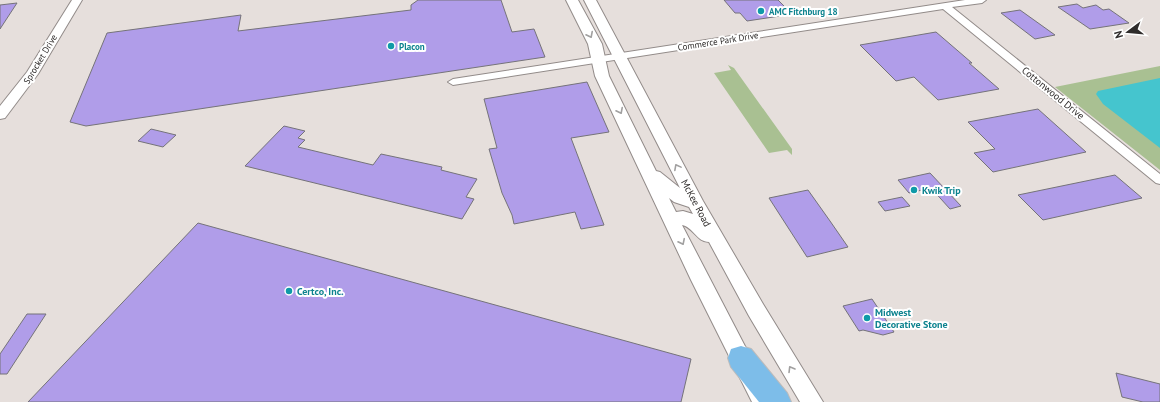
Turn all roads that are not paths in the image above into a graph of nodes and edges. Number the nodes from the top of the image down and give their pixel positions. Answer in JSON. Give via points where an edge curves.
{"nodes":[{"id":1,"x":77,"y":0,"type":"edge"},
{"id":2,"x":572,"y":0,"type":"edge"},
{"id":3,"x":590,"y":0,"type":"edge"},
{"id":4,"x":982,"y":0,"type":"edge"},
{"id":5,"x":946,"y":6,"type":"junction"},
{"id":6,"x":619,"y":57,"type":"junction"},
{"id":7,"x":598,"y":60,"type":"junction"},
{"id":8,"x":454,"y":82,"type":"dead end"},
{"id":9,"x":0,"y":115,"type":"edge"},
{"id":10,"x":649,"y":170,"type":"junction"},
{"id":11,"x":1160,"y":180,"type":"edge"},
{"id":12,"x":695,"y":202,"type":"junction"},
{"id":13,"x":671,"y":219,"type":"junction"},
{"id":14,"x":725,"y":256,"type":"junction"},
{"id":15,"x":741,"y":358,"type":"junction"},
{"id":16,"x":763,"y":402,"type":"edge"},
{"id":17,"x":777,"y":402,"type":"edge"},
{"id":18,"x":812,"y":402,"type":"edge"}],
"edges":[{"from":1,"to":9,"type":"street","name":"Sprocket Drive","via":[[32,74]]},
{"from":2,"to":7,"type":"main road","one_way":true,"via":[[595,44]]},
{"from":3,"to":6,"type":"main road","name":"McKee Road"},
{"from":4,"to":5,"type":"street","name":"Commerce Park Drive"},
{"from":5,"to":6,"type":"street","name":"Commerce Park Drive"},
{"from":5,"to":11,"type":"street","name":"Cottonwood Drive"},
{"from":6,"to":7,"type":"street","name":"Commerce Park Drive"},
{"from":12,"to":6,"type":"main road","name":"McKee Road","one_way":true},
{"from":7,"to":8,"type":"street","name":"Commerce Park Drive"},
{"from":7,"to":10,"type":"main road","one_way":true,"via":[[602,76]]},
{"from":10,"to":12,"type":"main road","via":[[675,195],[686,201]]},
{"from":10,"to":13,"type":"main road"},
{"from":12,"to":14,"type":"main road","name":"McKee Road"},
{"from":13,"to":14,"type":"main road","via":[[685,217],[693,221]]},
{"from":13,"to":15,"type":"main road","one_way":true},
{"from":18,"to":14,"type":"main road","name":"McKee Road","one_way":true},
{"from":15,"to":16,"type":"main road"},
{"from":15,"to":17,"type":"highway"}]}
